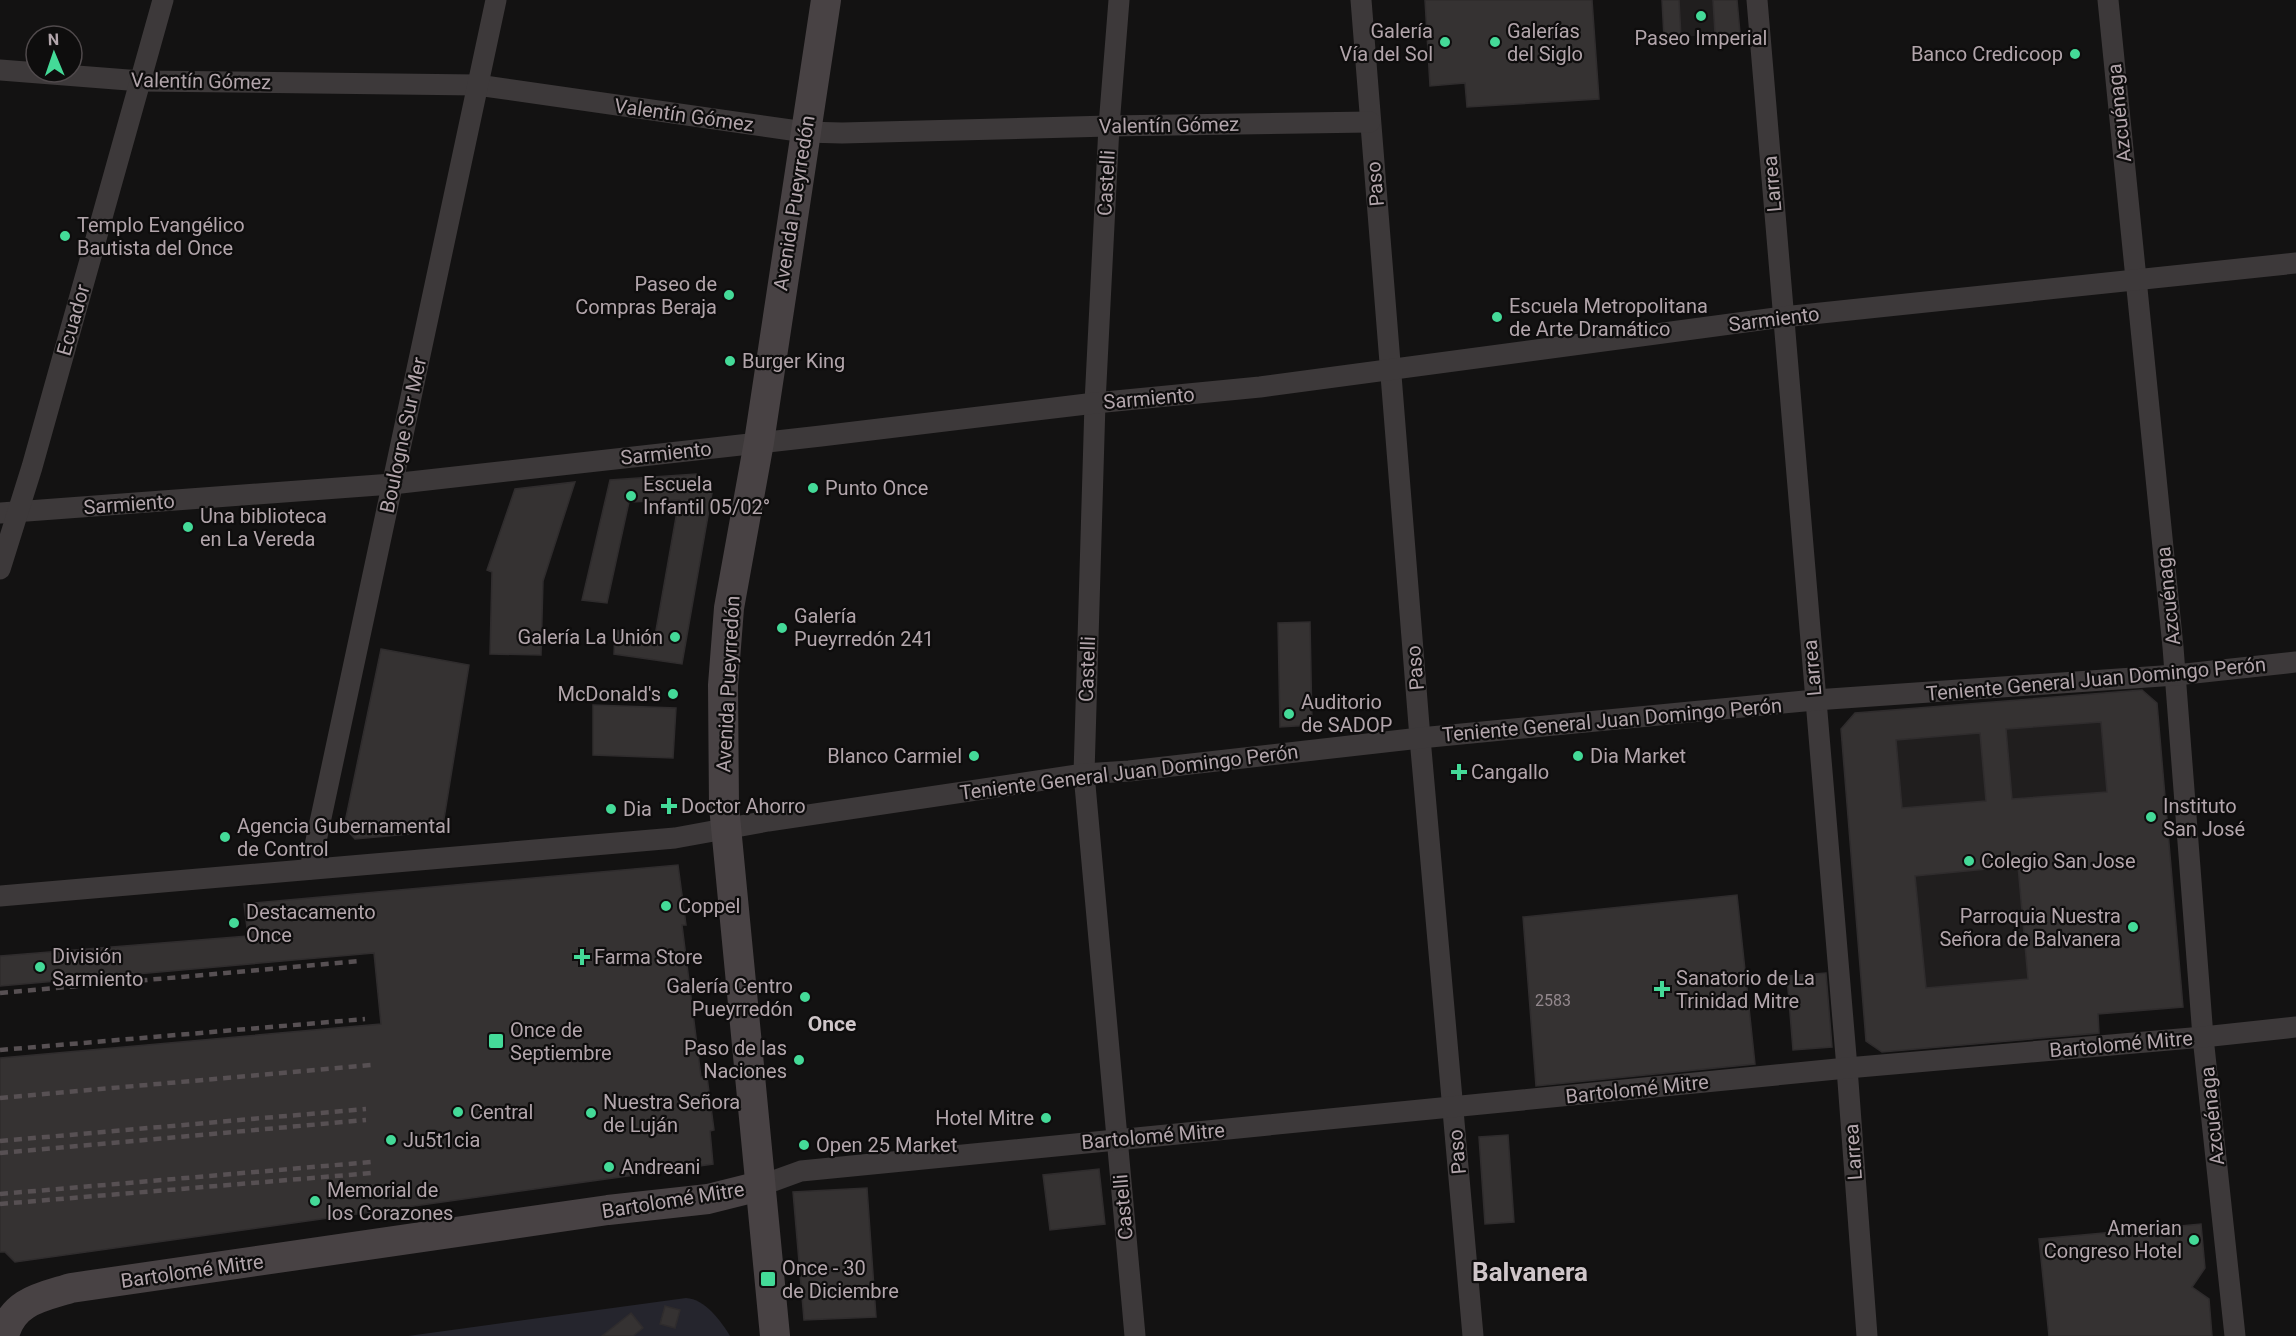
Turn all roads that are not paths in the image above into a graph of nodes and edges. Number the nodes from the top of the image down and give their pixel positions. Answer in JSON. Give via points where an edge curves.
{"nodes":[{"id":1,"x":164,"y":0,"type":"edge"},
{"id":2,"x":496,"y":0,"type":"edge"},
{"id":3,"x":826,"y":0,"type":"edge"},
{"id":4,"x":1119,"y":0,"type":"edge"},
{"id":5,"x":1361,"y":0,"type":"edge"},
{"id":6,"x":1756,"y":0,"type":"edge"},
{"id":7,"x":2108,"y":0,"type":"edge"},
{"id":8,"x":0,"y":70,"type":"edge"},
{"id":9,"x":141,"y":81,"type":"junction"},
{"id":10,"x":477,"y":85,"type":"junction"},
{"id":11,"x":1370,"y":122,"type":"junction"},
{"id":12,"x":1109,"y":126,"type":"junction"},
{"id":13,"x":805,"y":132,"type":"junction"},
{"id":14,"x":2296,"y":263,"type":"edge"},
{"id":15,"x":2136,"y":280,"type":"junction"},
{"id":16,"x":1783,"y":317,"type":"junction"},
{"id":17,"x":1391,"y":370,"type":"junction"},
{"id":18,"x":1095,"y":403,"type":"junction"},
{"id":19,"x":759,"y":442,"type":"junction"},
{"id":20,"x":392,"y":484,"type":"junction"},
{"id":21,"x":9,"y":513,"type":"edge"},
{"id":22,"x":0,"y":569,"type":"edge"},
{"id":23,"x":2296,"y":662,"type":"edge"},
{"id":24,"x":2176,"y":675,"type":"junction"},
{"id":25,"x":1815,"y":700,"type":"junction"},
{"id":26,"x":1420,"y":738,"type":"junction"},
{"id":27,"x":1084,"y":774,"type":"junction"},
{"id":28,"x":726,"y":828,"type":"junction"},
{"id":29,"x":310,"y":869,"type":"junction"},
{"id":30,"x":0,"y":896,"type":"edge"},
{"id":31,"x":2296,"y":1027,"type":"edge"},
{"id":32,"x":2204,"y":1037,"type":"junction"},
{"id":33,"x":1847,"y":1068,"type":"junction"},
{"id":34,"x":1454,"y":1107,"type":"junction"},
{"id":35,"x":1117,"y":1139,"type":"junction"},
{"id":36,"x":760,"y":1186,"type":"junction"},
{"id":37,"x":4,"y":1336,"type":"edge"},
{"id":38,"x":775,"y":1336,"type":"edge"},
{"id":39,"x":1136,"y":1336,"type":"edge"},
{"id":40,"x":1473,"y":1336,"type":"edge"},
{"id":41,"x":1867,"y":1336,"type":"edge"},
{"id":42,"x":2235,"y":1336,"type":"edge"}],
"edges":[{"from":1,"to":9,"type":"street","name":"Ecuador"},
{"from":2,"to":10,"type":"street","name":"Boulogne Sur Mer"},
{"from":3,"to":13,"type":"main road","name":"Avenida Pueyrredón"},
{"from":4,"to":12,"type":"street","name":"Castelli"},
{"from":5,"to":11,"type":"street","name":"Paso"},
{"from":6,"to":16,"type":"street","name":"Larrea"},
{"from":7,"to":15,"type":"street","name":"Azcuénaga"},
{"from":8,"to":9,"type":"street","name":"Valentín Gómez"},
{"from":9,"to":10,"type":"street","name":"Valentín Gómez"},
{"from":9,"to":21,"type":"street","name":"Ecuador"},
{"from":10,"to":13,"type":"street","name":"Valentín Gómez"},
{"from":10,"to":20,"type":"street","name":"Boulogne Sur Mer"},
{"from":11,"to":12,"type":"street","name":"Valentín Gómez"},
{"from":11,"to":17,"type":"street","name":"Paso"},
{"from":12,"to":13,"type":"street","name":"Valentín Gómez"},
{"from":12,"to":18,"type":"street","name":"Castelli"},
{"from":13,"to":19,"type":"main road","name":"Avenida Pueyrredón"},
{"from":14,"to":15,"type":"street","name":"Sarmiento"},
{"from":15,"to":16,"type":"street","name":"Sarmiento"},
{"from":15,"to":24,"type":"street","name":"Azcuénaga"},
{"from":16,"to":17,"type":"street","name":"Sarmiento"},
{"from":16,"to":25,"type":"street","name":"Larrea"},
{"from":17,"to":18,"type":"street","name":"Sarmiento"},
{"from":17,"to":26,"type":"street","name":"Paso"},
{"from":18,"to":19,"type":"street","name":"Sarmiento"},
{"from":18,"to":27,"type":"street","name":"Castelli"},
{"from":19,"to":20,"type":"street","name":"Sarmiento"},
{"from":19,"to":28,"type":"main road","name":"Avenida Pueyrredón","via":[[728,624],[722,784]]},
{"from":20,"to":21,"type":"street","name":"Sarmiento"},
{"from":20,"to":29,"type":"street","name":"Boulogne Sur Mer"},
{"from":21,"to":22,"type":"street","name":"Ecuador"},
{"from":23,"to":24,"type":"street","name":"Teniente General Juan Domingo Perón"},
{"from":24,"to":25,"type":"street","name":"Teniente General Juan Domingo Perón"},
{"from":24,"to":32,"type":"street","name":"Azcuénaga"},
{"from":25,"to":26,"type":"street","name":"Teniente General Juan Domingo Perón"},
{"from":25,"to":33,"type":"street","name":"Larrea"},
{"from":26,"to":27,"type":"street","name":"Teniente General Juan Domingo Perón"},
{"from":26,"to":34,"type":"street","name":"Paso"},
{"from":27,"to":28,"type":"street","name":"Teniente General Juan Domingo Perón"},
{"from":27,"to":35,"type":"street","name":"Castelli"},
{"from":28,"to":29,"type":"street","name":"Teniente General Juan Domingo Perón","via":[[675,838]]},
{"from":28,"to":36,"type":"main road","name":"Avenida Pueyrredón"},
{"from":29,"to":30,"type":"street","name":"Teniente General Juan Domingo Perón"},
{"from":31,"to":32,"type":"street","name":"Bartolomé Mitre"},
{"from":32,"to":33,"type":"street","name":"Bartolomé Mitre"},
{"from":32,"to":42,"type":"street","name":"Azcuénaga"},
{"from":33,"to":34,"type":"street","name":"Bartolomé Mitre"},
{"from":33,"to":41,"type":"street","name":"Larrea"},
{"from":34,"to":35,"type":"street","name":"Bartolomé Mitre"},
{"from":34,"to":40,"type":"street","name":"Paso"},
{"from":35,"to":36,"type":"street","name":"Bartolomé Mitre","via":[[801,1171]]},
{"from":35,"to":39,"type":"street","name":"Castelli"},
{"from":36,"to":37,"type":"main road","name":"Bartolomé Mitre","via":[[708,1199],[71,1288],[20,1306]]},
{"from":36,"to":38,"type":"main road","name":"Avenida Pueyrredón"}]}
